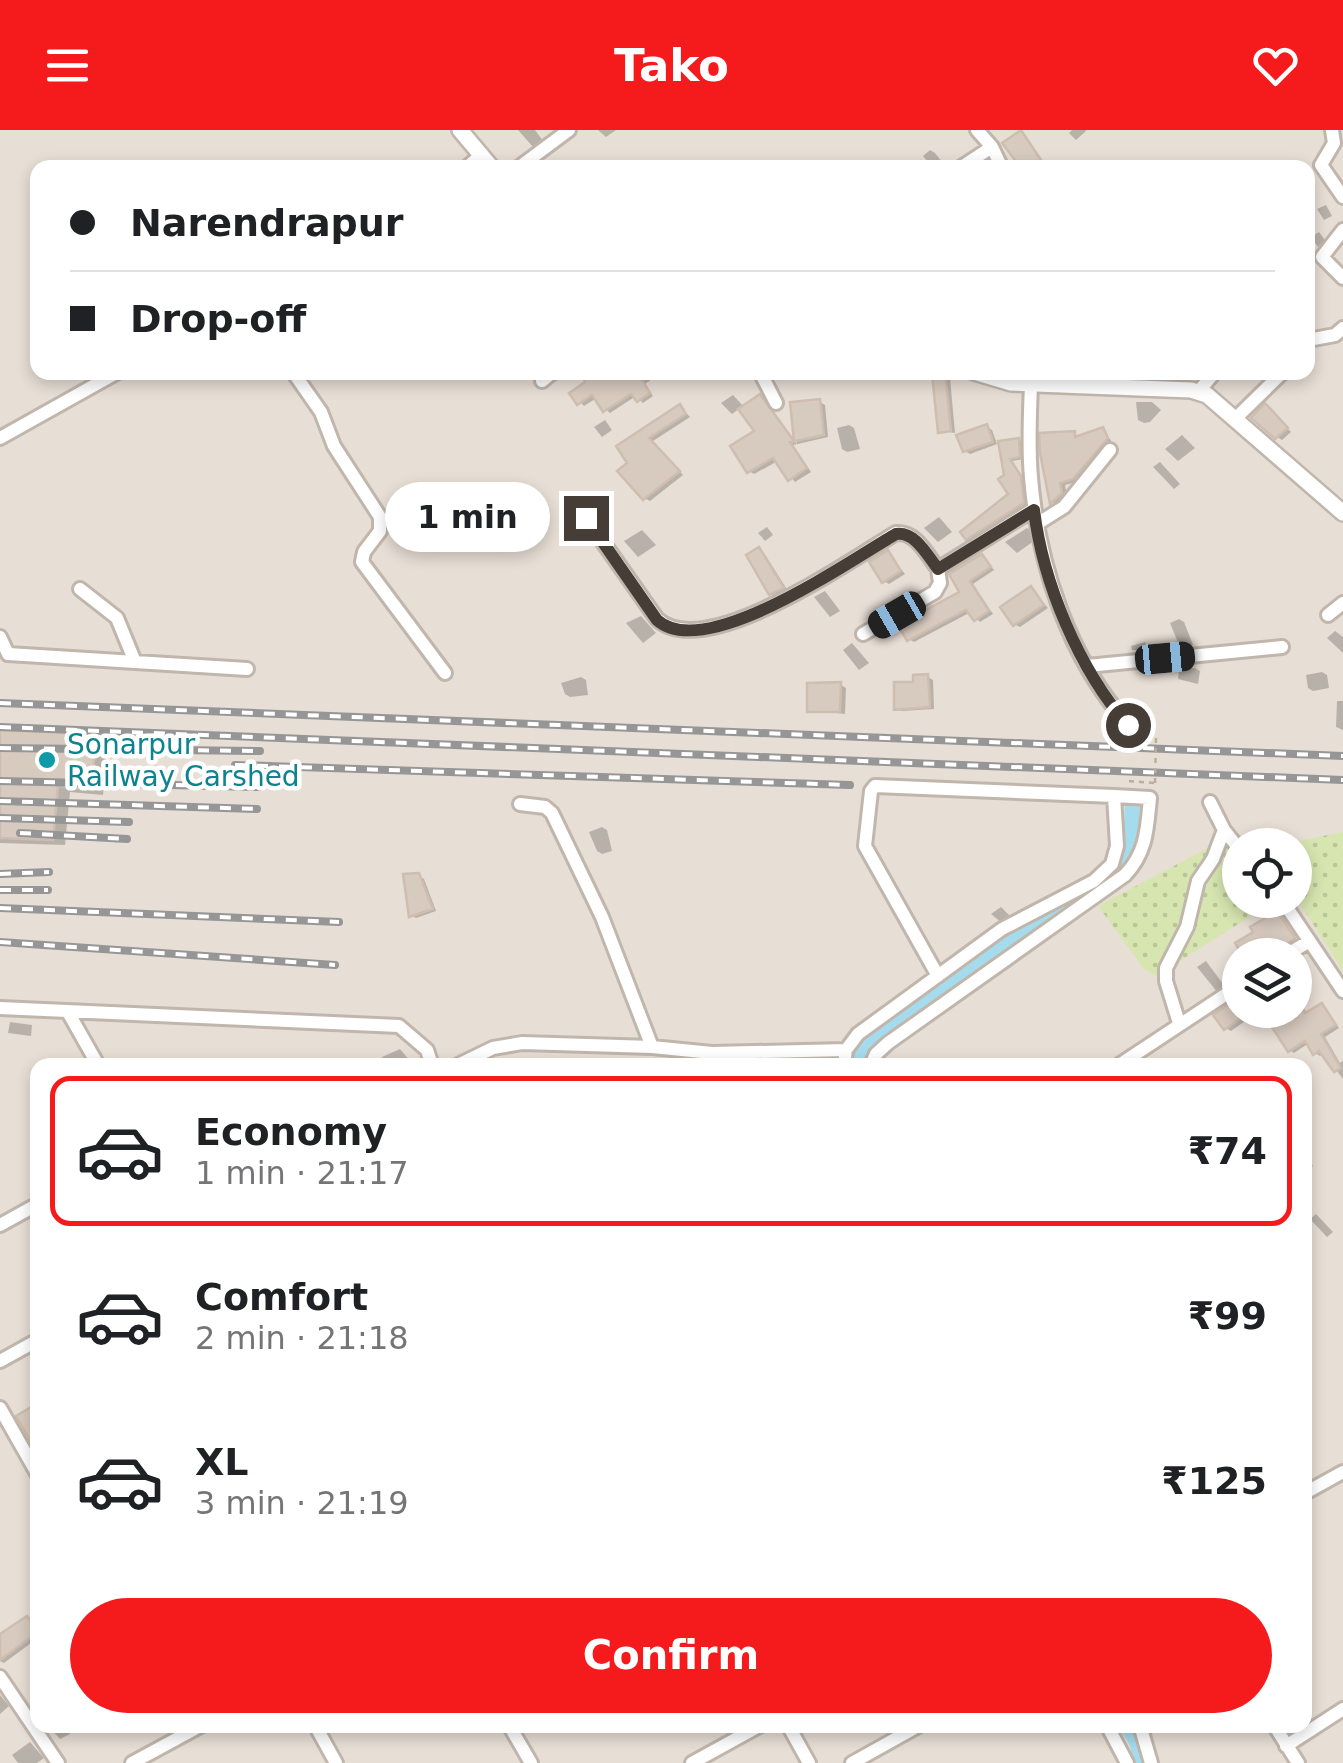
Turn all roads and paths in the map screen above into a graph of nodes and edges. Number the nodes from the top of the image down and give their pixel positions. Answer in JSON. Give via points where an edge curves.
{"nodes":[{"id":1,"x":460,"y":130,"type":"edge"},
{"id":2,"x":570,"y":130,"type":"edge"},
{"id":3,"x":977,"y":130,"type":"edge"},
{"id":4,"x":1332,"y":130,"type":"edge"},
{"id":5,"x":992,"y":147,"type":"junction"},
{"id":6,"x":484,"y":160,"type":"edge"},
{"id":7,"x":529,"y":160,"type":"edge"},
{"id":8,"x":972,"y":160,"type":"edge"},
{"id":9,"x":998,"y":160,"type":"edge"},
{"id":10,"x":1343,"y":198,"type":"edge"},
{"id":11,"x":1343,"y":230,"type":"edge"},
{"id":12,"x":1343,"y":278,"type":"edge"},
{"id":13,"x":1342,"y":331,"type":"edge"},
{"id":14,"x":1315,"y":338,"type":"edge"},
{"id":15,"x":104,"y":380,"type":"edge"},
{"id":16,"x":299,"y":380,"type":"edge"},
{"id":17,"x":764,"y":380,"type":"edge"},
{"id":18,"x":1001,"y":380,"type":"edge"},
{"id":19,"x":1058,"y":380,"type":"edge"},
{"id":20,"x":1075,"y":380,"type":"edge"},
{"id":21,"x":1208,"y":380,"type":"edge"},
{"id":22,"x":1275,"y":380,"type":"edge"},
{"id":23,"x":1030,"y":384,"type":"junction"},
{"id":24,"x":1198,"y":392,"type":"junction"},
{"id":25,"x":776,"y":403,"type":"dead end"},
{"id":26,"x":1236,"y":418,"type":"junction"},
{"id":27,"x":0,"y":438,"type":"edge"},
{"id":28,"x":1110,"y":450,"type":"dead end"},
{"id":29,"x":1343,"y":513,"type":"edge"},
{"id":30,"x":1036,"y":517,"type":"junction"},
{"id":31,"x":586,"y":518,"type":"dead end"},
{"id":32,"x":938,"y":569,"type":"junction"},
{"id":33,"x":80,"y":589,"type":"dead end"},
{"id":34,"x":1343,"y":603,"type":"edge"},
{"id":35,"x":1328,"y":615,"type":"dead end"},
{"id":36,"x":863,"y":634,"type":"dead end"},
{"id":37,"x":0,"y":637,"type":"edge"},
{"id":38,"x":1282,"y":647,"type":"dead end"},
{"id":39,"x":135,"y":662,"type":"junction"},
{"id":40,"x":1087,"y":666,"type":"junction"},
{"id":41,"x":247,"y":670,"type":"dead end"},
{"id":42,"x":445,"y":673,"type":"dead end"},
{"id":43,"x":1130,"y":731,"type":"joint"},
{"id":44,"x":1129,"y":781,"type":"dead end"},
{"id":45,"x":1114,"y":796,"type":"junction"},
{"id":46,"x":1210,"y":802,"type":"dead end"},
{"id":47,"x":520,"y":804,"type":"dead end"},
{"id":48,"x":1223,"y":828,"type":"edge"},
{"id":49,"x":1222,"y":835,"type":"edge"},
{"id":50,"x":1312,"y":948,"type":"edge"},
{"id":51,"x":938,"y":976,"type":"junction"},
{"id":52,"x":1343,"y":991,"type":"edge"},
{"id":53,"x":1222,"y":996,"type":"edge"},
{"id":54,"x":0,"y":1008,"type":"edge"},
{"id":55,"x":68,"y":1012,"type":"junction"},
{"id":56,"x":1180,"y":1023,"type":"junction"},
{"id":57,"x":652,"y":1047,"type":"junction"},
{"id":58,"x":846,"y":1050,"type":"junction"},
{"id":59,"x":712,"y":1053,"type":"junction"},
{"id":60,"x":94,"y":1058,"type":"edge"},
{"id":61,"x":430,"y":1058,"type":"edge"},
{"id":62,"x":472,"y":1058,"type":"edge"},
{"id":63,"x":706,"y":1058,"type":"edge"},
{"id":64,"x":845,"y":1058,"type":"edge"},
{"id":65,"x":875,"y":1058,"type":"edge"},
{"id":66,"x":1139,"y":1058,"type":"edge"},
{"id":67,"x":30,"y":1208,"type":"edge"},
{"id":68,"x":0,"y":1225,"type":"edge"},
{"id":69,"x":30,"y":1344,"type":"edge"},
{"id":70,"x":0,"y":1360,"type":"edge"},
{"id":71,"x":0,"y":1408,"type":"edge"},
{"id":72,"x":30,"y":1461,"type":"edge"},
{"id":73,"x":1343,"y":1472,"type":"edge"},
{"id":74,"x":1312,"y":1489,"type":"edge"},
{"id":75,"x":0,"y":1677,"type":"edge"},
{"id":76,"x":1343,"y":1709,"type":"edge"},
{"id":77,"x":30,"y":1721,"type":"edge"},
{"id":78,"x":1312,"y":1729,"type":"edge"},
{"id":79,"x":38,"y":1733,"type":"edge"},
{"id":80,"x":187,"y":1733,"type":"edge"},
{"id":81,"x":319,"y":1733,"type":"edge"},
{"id":82,"x":514,"y":1733,"type":"edge"},
{"id":83,"x":746,"y":1733,"type":"edge"},
{"id":84,"x":793,"y":1733,"type":"edge"},
{"id":85,"x":906,"y":1733,"type":"edge"},
{"id":86,"x":1111,"y":1733,"type":"edge"},
{"id":87,"x":1142,"y":1733,"type":"edge"},
{"id":88,"x":1279,"y":1733,"type":"edge"},
{"id":89,"x":1306,"y":1733,"type":"edge"},
{"id":90,"x":1286,"y":1746,"type":"junction"},
{"id":91,"x":58,"y":1763,"type":"edge"},
{"id":92,"x":132,"y":1763,"type":"edge"},
{"id":93,"x":336,"y":1763,"type":"edge"},
{"id":94,"x":531,"y":1763,"type":"edge"},
{"id":95,"x":692,"y":1763,"type":"edge"},
{"id":96,"x":810,"y":1763,"type":"edge"},
{"id":97,"x":852,"y":1763,"type":"edge"},
{"id":98,"x":1127,"y":1763,"type":"edge"},
{"id":99,"x":1151,"y":1763,"type":"edge"},
{"id":100,"x":1298,"y":1763,"type":"edge"}],
"edges":[{"from":1,"to":6,"type":"street"},
{"from":2,"to":7,"type":"street"},
{"from":3,"to":5,"type":"street"},
{"from":4,"to":10,"type":"street","via":[[1334,143],[1321,165]]},
{"from":5,"to":8,"type":"street"},
{"from":5,"to":9,"type":"street"},
{"from":11,"to":12,"type":"street","via":[[1322,257]]},
{"from":13,"to":14,"type":"street"},
{"from":15,"to":27,"type":"street"},
{"from":16,"to":42,"type":"street","via":[[380,516],[380,532],[362,557],[365,568]]},
{"from":17,"to":25,"type":"street"},
{"from":18,"to":23,"type":"street"},
{"from":19,"to":23,"type":"street"},
{"from":20,"to":24,"type":"street"},
{"from":21,"to":24,"type":"street"},
{"from":22,"to":26,"type":"street"},
{"from":23,"to":30,"type":"street"},
{"from":24,"to":26,"type":"street"},
{"from":26,"to":29,"type":"street"},
{"from":28,"to":30,"type":"street","via":[[1064,506]]},
{"from":30,"to":32,"type":"street"},
{"from":30,"to":40,"type":"street","via":[[1062,615]]},
{"from":31,"to":32,"type":"street","via":[[657,620],[682,632],[763,611],[896,534],[912,536]]},
{"from":32,"to":36,"type":"street","via":[[936,592]]},
{"from":33,"to":39,"type":"street","via":[[117,618]]},
{"from":34,"to":35,"type":"street"},
{"from":37,"to":39,"type":"street","via":[[8,654]]},
{"from":38,"to":40,"type":"street"},
{"from":39,"to":41,"type":"street"},
{"from":40,"to":43,"type":"street"},
{"from":43,"to":44,"type":"path","bridge":true,"via":[[1156,738],[1155,782]]},
{"from":45,"to":51,"type":"street","via":[[1112,864]]},
{"from":45,"to":51,"type":"street","via":[[875,786],[865,846]]},
{"from":45,"to":65,"type":"street","via":[[1150,798],[1139,861]]},
{"from":46,"to":48,"type":"street"},
{"from":47,"to":57,"type":"street","via":[[552,814],[602,916]]},
{"from":49,"to":56,"type":"street","via":[[1166,968]]},
{"from":50,"to":52,"type":"street"},
{"from":51,"to":58,"type":"street"},
{"from":53,"to":56,"type":"street"},
{"from":54,"to":55,"type":"street"},
{"from":55,"to":60,"type":"street"},
{"from":55,"to":61,"type":"street","via":[[398,1026]]},
{"from":56,"to":66,"type":"street"},
{"from":57,"to":59,"type":"street"},
{"from":57,"to":62,"type":"street","via":[[522,1043]]},
{"from":58,"to":59,"type":"street"},
{"from":58,"to":64,"type":"street"},
{"from":59,"to":63,"type":"street"},
{"from":67,"to":68,"type":"street"},
{"from":69,"to":70,"type":"street"},
{"from":71,"to":72,"type":"street"},
{"from":73,"to":74,"type":"street"},
{"from":75,"to":77,"type":"street"},
{"from":76,"to":78,"type":"street"},
{"from":79,"to":91,"type":"street"},
{"from":80,"to":92,"type":"street"},
{"from":81,"to":93,"type":"street"},
{"from":82,"to":94,"type":"street"},
{"from":83,"to":95,"type":"street"},
{"from":84,"to":96,"type":"street"},
{"from":85,"to":97,"type":"street"},
{"from":86,"to":98,"type":"street"},
{"from":87,"to":99,"type":"street"},
{"from":88,"to":90,"type":"street"},
{"from":89,"to":90,"type":"street"},
{"from":90,"to":100,"type":"street"}]}
